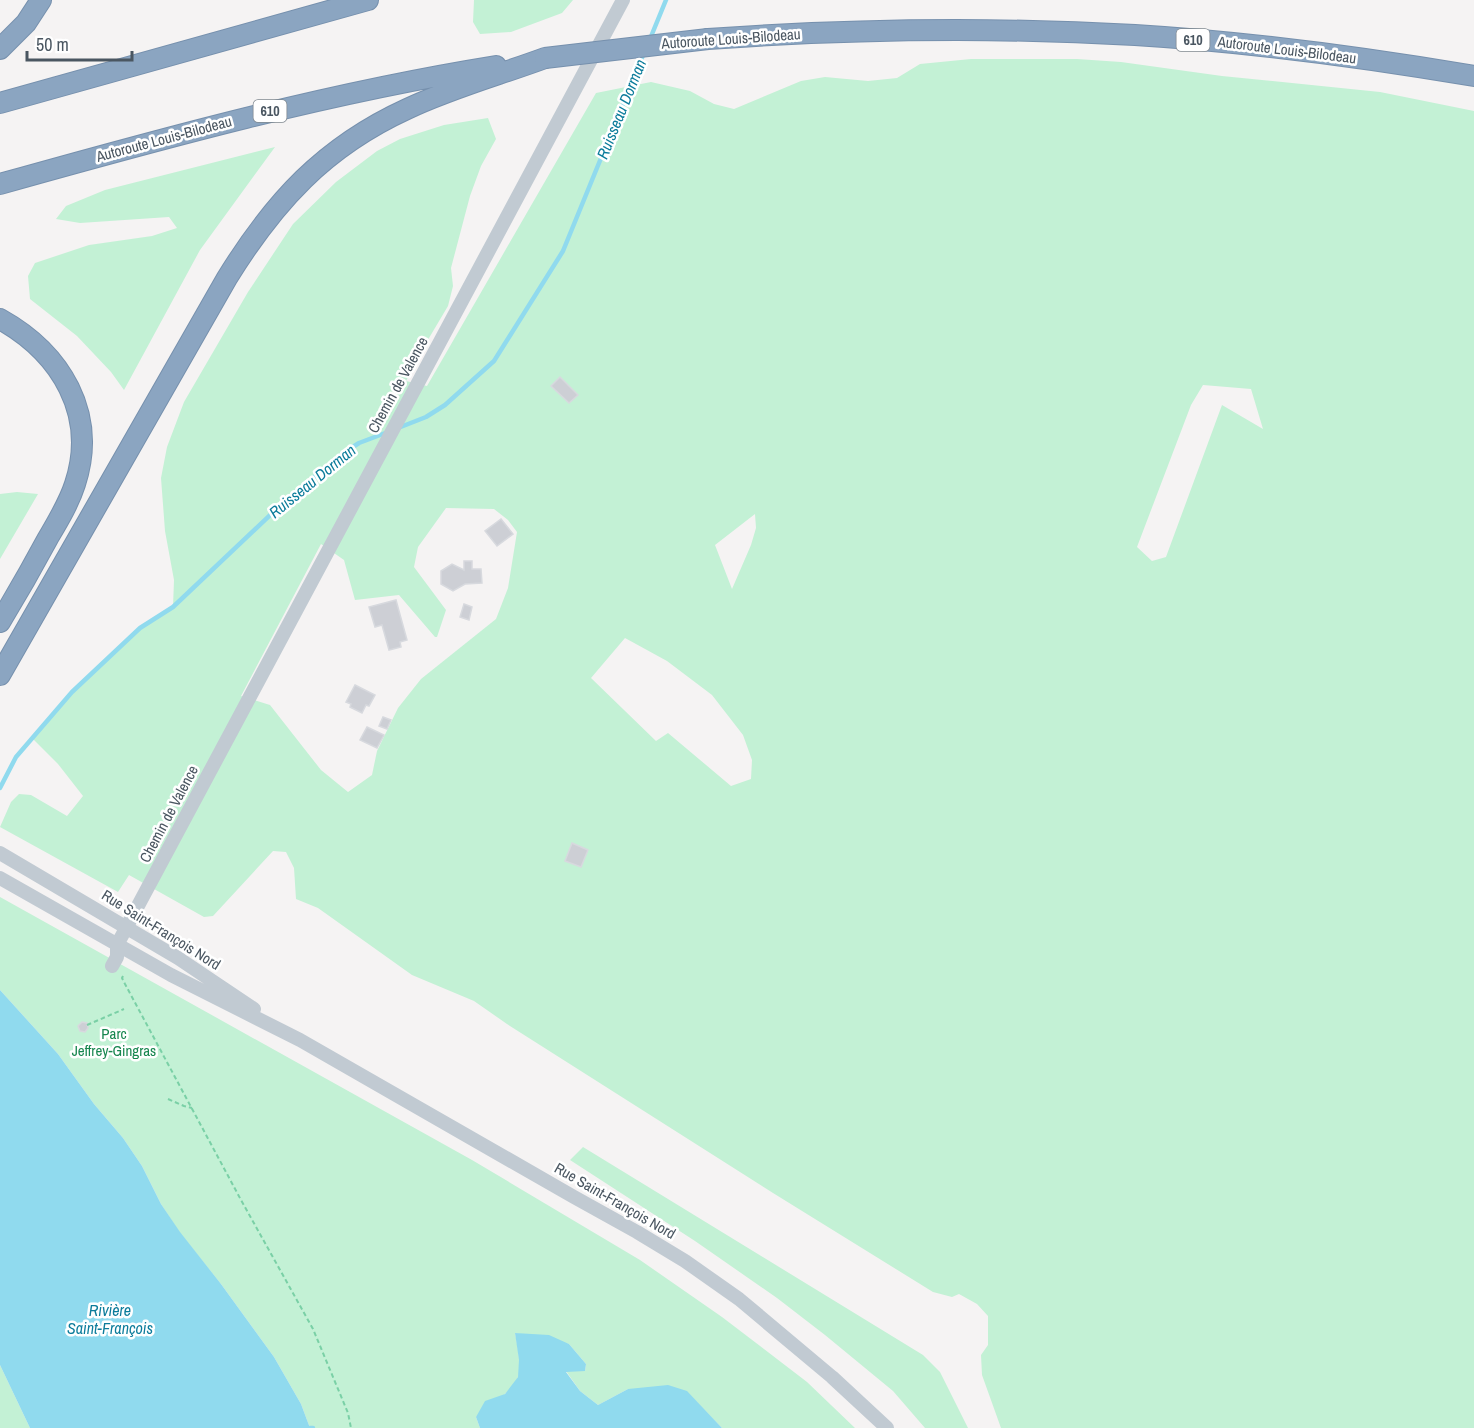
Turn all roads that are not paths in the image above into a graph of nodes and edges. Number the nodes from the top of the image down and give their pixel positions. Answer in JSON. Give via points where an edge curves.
{"nodes":[{"id":1,"x":41,"y":0,"type":"edge"},
{"id":2,"x":368,"y":0,"type":"edge"},
{"id":3,"x":623,"y":0,"type":"edge"},
{"id":4,"x":0,"y":49,"type":"edge"},
{"id":5,"x":545,"y":58,"type":"junction"},
{"id":6,"x":1474,"y":76,"type":"edge"},
{"id":7,"x":0,"y":103,"type":"edge"},
{"id":8,"x":0,"y":184,"type":"edge"},
{"id":9,"x":0,"y":319,"type":"edge"},
{"id":10,"x":0,"y":622,"type":"edge"},
{"id":11,"x":0,"y":675,"type":"edge"},
{"id":12,"x":0,"y":853,"type":"edge"},
{"id":13,"x":0,"y":878,"type":"edge"},
{"id":14,"x":127,"y":927,"type":"junction"},
{"id":15,"x":117,"y":945,"type":"junction"},
{"id":16,"x":119,"y":968,"type":"road end"},
{"id":17,"x":300,"y":1040,"type":"junction"},
{"id":18,"x":887,"y":1428,"type":"edge"}],
"edges":[{"from":1,"to":4,"type":"highway","via":[[26,23]]},
{"from":2,"to":7,"type":"highway"},
{"from":3,"to":14,"type":"street","name":"Chemin de Valence"},
{"from":5,"to":6,"type":"highway","name":"Autoroute Louis-Bilodeau","number":"610","bridge":true,"via":[[708,39],[803,33],[989,30],[1113,34],[1284,48]]},
{"from":5,"to":8,"type":"highway","name":"Autoroute Louis-Bilodeau","number":"610","via":[[319,100]]},
{"from":5,"to":11,"type":"highway","via":[[427,100],[381,122],[326,158],[279,204],[244,250]]},
{"from":9,"to":10,"type":"highway","via":[[35,343],[62,374],[78,410],[82,444],[75,487]]},
{"from":12,"to":14,"type":"street","name":"Rue Saint-François Nord"},
{"from":13,"to":15,"type":"street","name":"Rue Saint-François Nord"},
{"from":14,"to":15,"type":"street","name":"Chemin de Valence"},
{"from":14,"to":17,"type":"street","name":"Rue Saint-François Nord"},
{"from":15,"to":16,"type":"street","name":"Chemin de Valence"},
{"from":15,"to":17,"type":"street","name":"Rue Saint-François Nord"},
{"from":17,"to":18,"type":"street","name":"Rue Saint-François Nord","via":[[685,1261],[787,1338]]}]}
